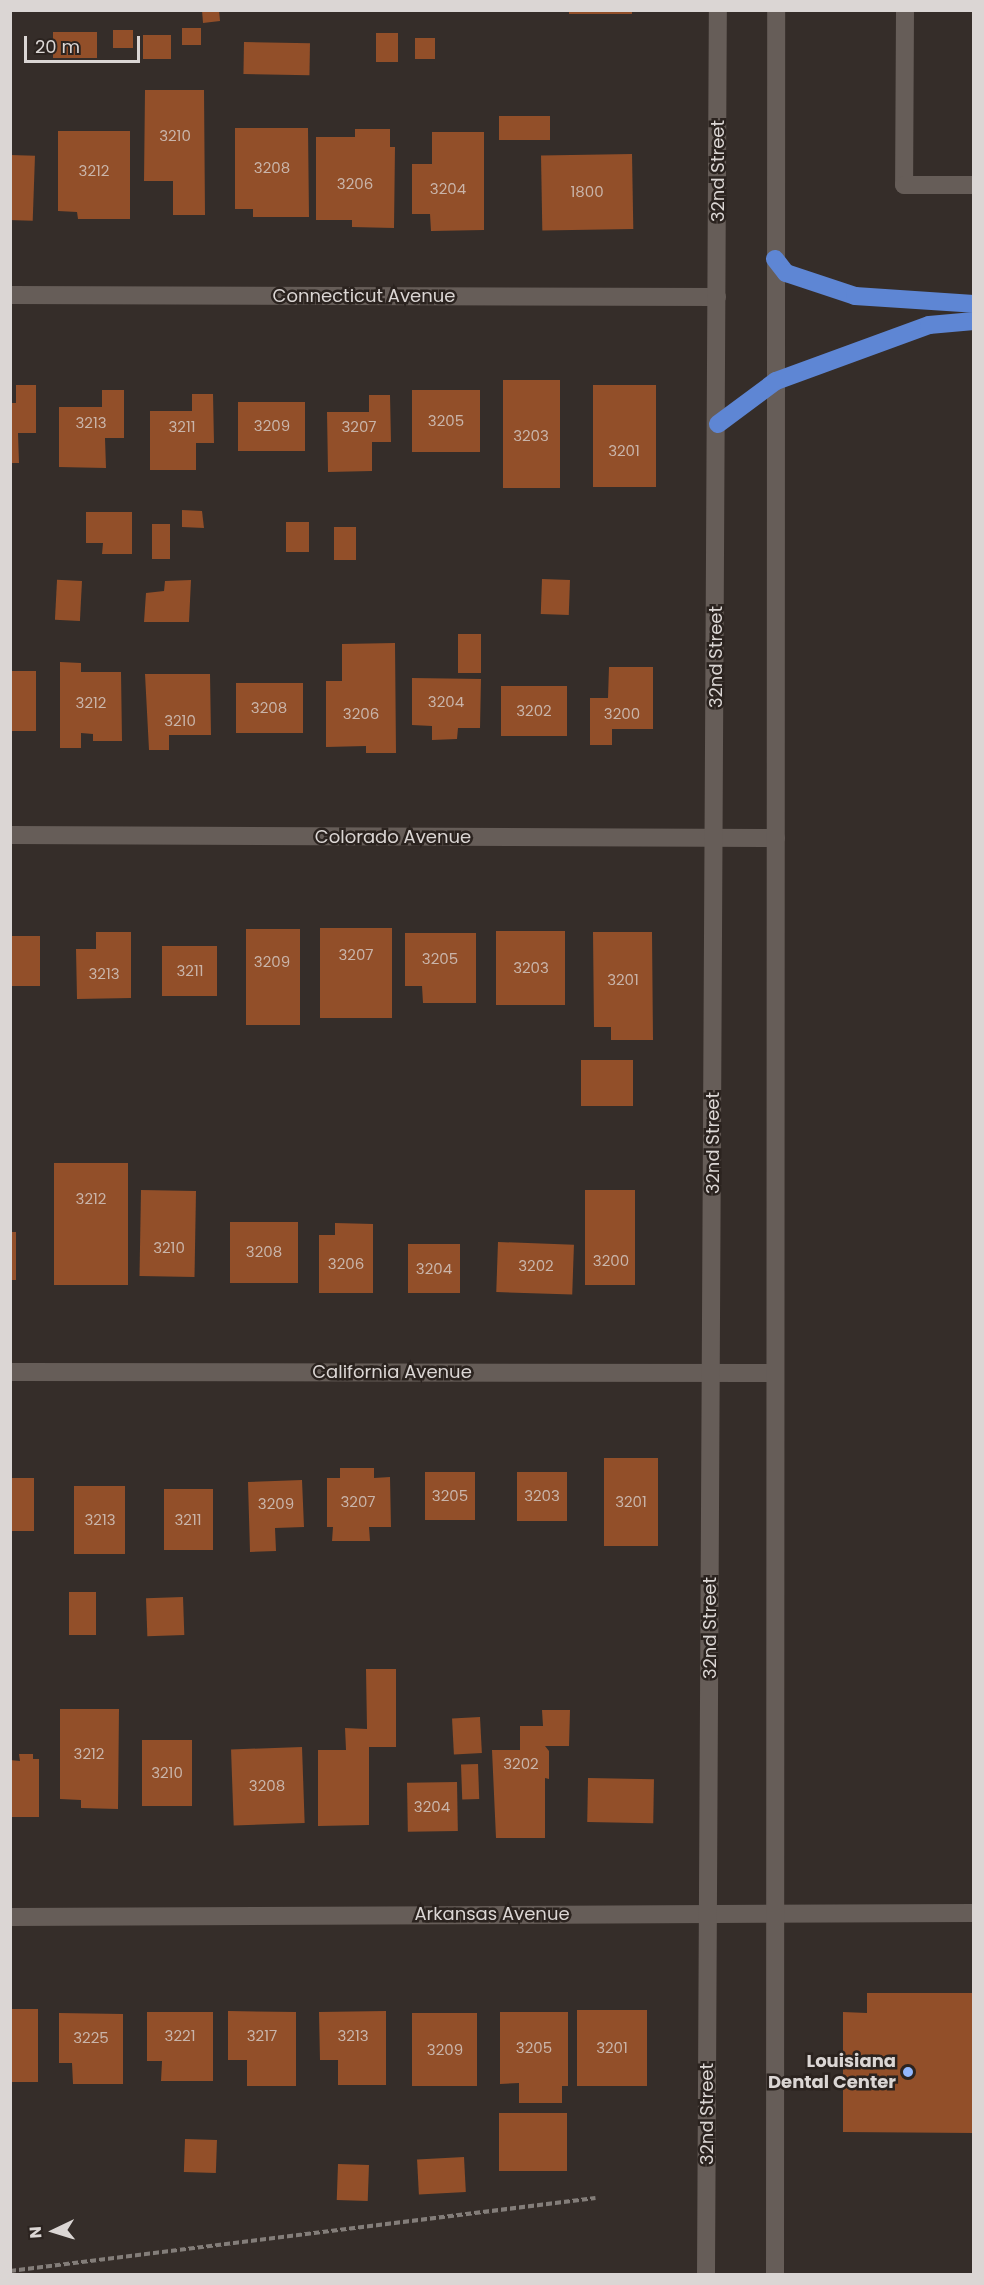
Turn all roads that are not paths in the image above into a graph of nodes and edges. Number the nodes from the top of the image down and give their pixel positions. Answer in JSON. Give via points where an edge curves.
{"nodes":[{"id":1,"x":718,"y":10,"type":"edge"},
{"id":2,"x":776,"y":10,"type":"edge"},
{"id":3,"x":905,"y":10,"type":"edge"},
{"id":4,"x":974,"y":185,"type":"edge"},
{"id":5,"x":775,"y":259,"type":"junction"},
{"id":6,"x":10,"y":295,"type":"edge"},
{"id":7,"x":717,"y":297,"type":"junction"},
{"id":8,"x":974,"y":304,"type":"edge"},
{"id":9,"x":974,"y":321,"type":"edge"},
{"id":10,"x":776,"y":381,"type":"junction"},
{"id":11,"x":718,"y":424,"type":"junction"},
{"id":12,"x":10,"y":835,"type":"edge"},
{"id":13,"x":715,"y":837,"type":"junction"},
{"id":14,"x":776,"y":838,"type":"junction"},
{"id":15,"x":10,"y":1372,"type":"edge"},
{"id":16,"x":711,"y":1372,"type":"junction"},
{"id":17,"x":773,"y":1373,"type":"junction"},
{"id":18,"x":774,"y":1911,"type":"junction"},
{"id":19,"x":708,"y":1913,"type":"junction"},
{"id":20,"x":974,"y":1913,"type":"edge"},
{"id":21,"x":10,"y":1917,"type":"edge"},
{"id":22,"x":706,"y":2274,"type":"edge"},
{"id":23,"x":775,"y":2274,"type":"edge"}],
"edges":[{"from":1,"to":7,"type":"street","name":"32nd Street"},
{"from":2,"to":5,"type":"street"},
{"from":3,"to":4,"type":"street","via":[[903,185]]},
{"from":5,"to":8,"type":"highway","via":[[786,273],[855,296]]},
{"from":5,"to":10,"type":"street"},
{"from":6,"to":7,"type":"street","name":"Connecticut Avenue"},
{"from":7,"to":11,"type":"street","name":"32nd Street"},
{"from":9,"to":10,"type":"highway","via":[[929,325]]},
{"from":10,"to":11,"type":"highway"},
{"from":10,"to":14,"type":"street"},
{"from":11,"to":13,"type":"street","name":"32nd Street"},
{"from":12,"to":13,"type":"street","name":"Colorado Avenue"},
{"from":13,"to":14,"type":"street","name":"Colorado Avenue"},
{"from":13,"to":16,"type":"street","name":"32nd Street"},
{"from":14,"to":17,"type":"street"},
{"from":15,"to":16,"type":"street","name":"California Avenue"},
{"from":16,"to":17,"type":"street","name":"California Avenue"},
{"from":16,"to":19,"type":"street","name":"32nd Street"},
{"from":17,"to":18,"type":"street"},
{"from":18,"to":19,"type":"street","name":"Arkansas Avenue"},
{"from":18,"to":20,"type":"street","name":"Arkansas Avenue"},
{"from":18,"to":23,"type":"street"},
{"from":19,"to":21,"type":"street","name":"Arkansas Avenue"},
{"from":19,"to":22,"type":"street","name":"32nd Street"}]}
